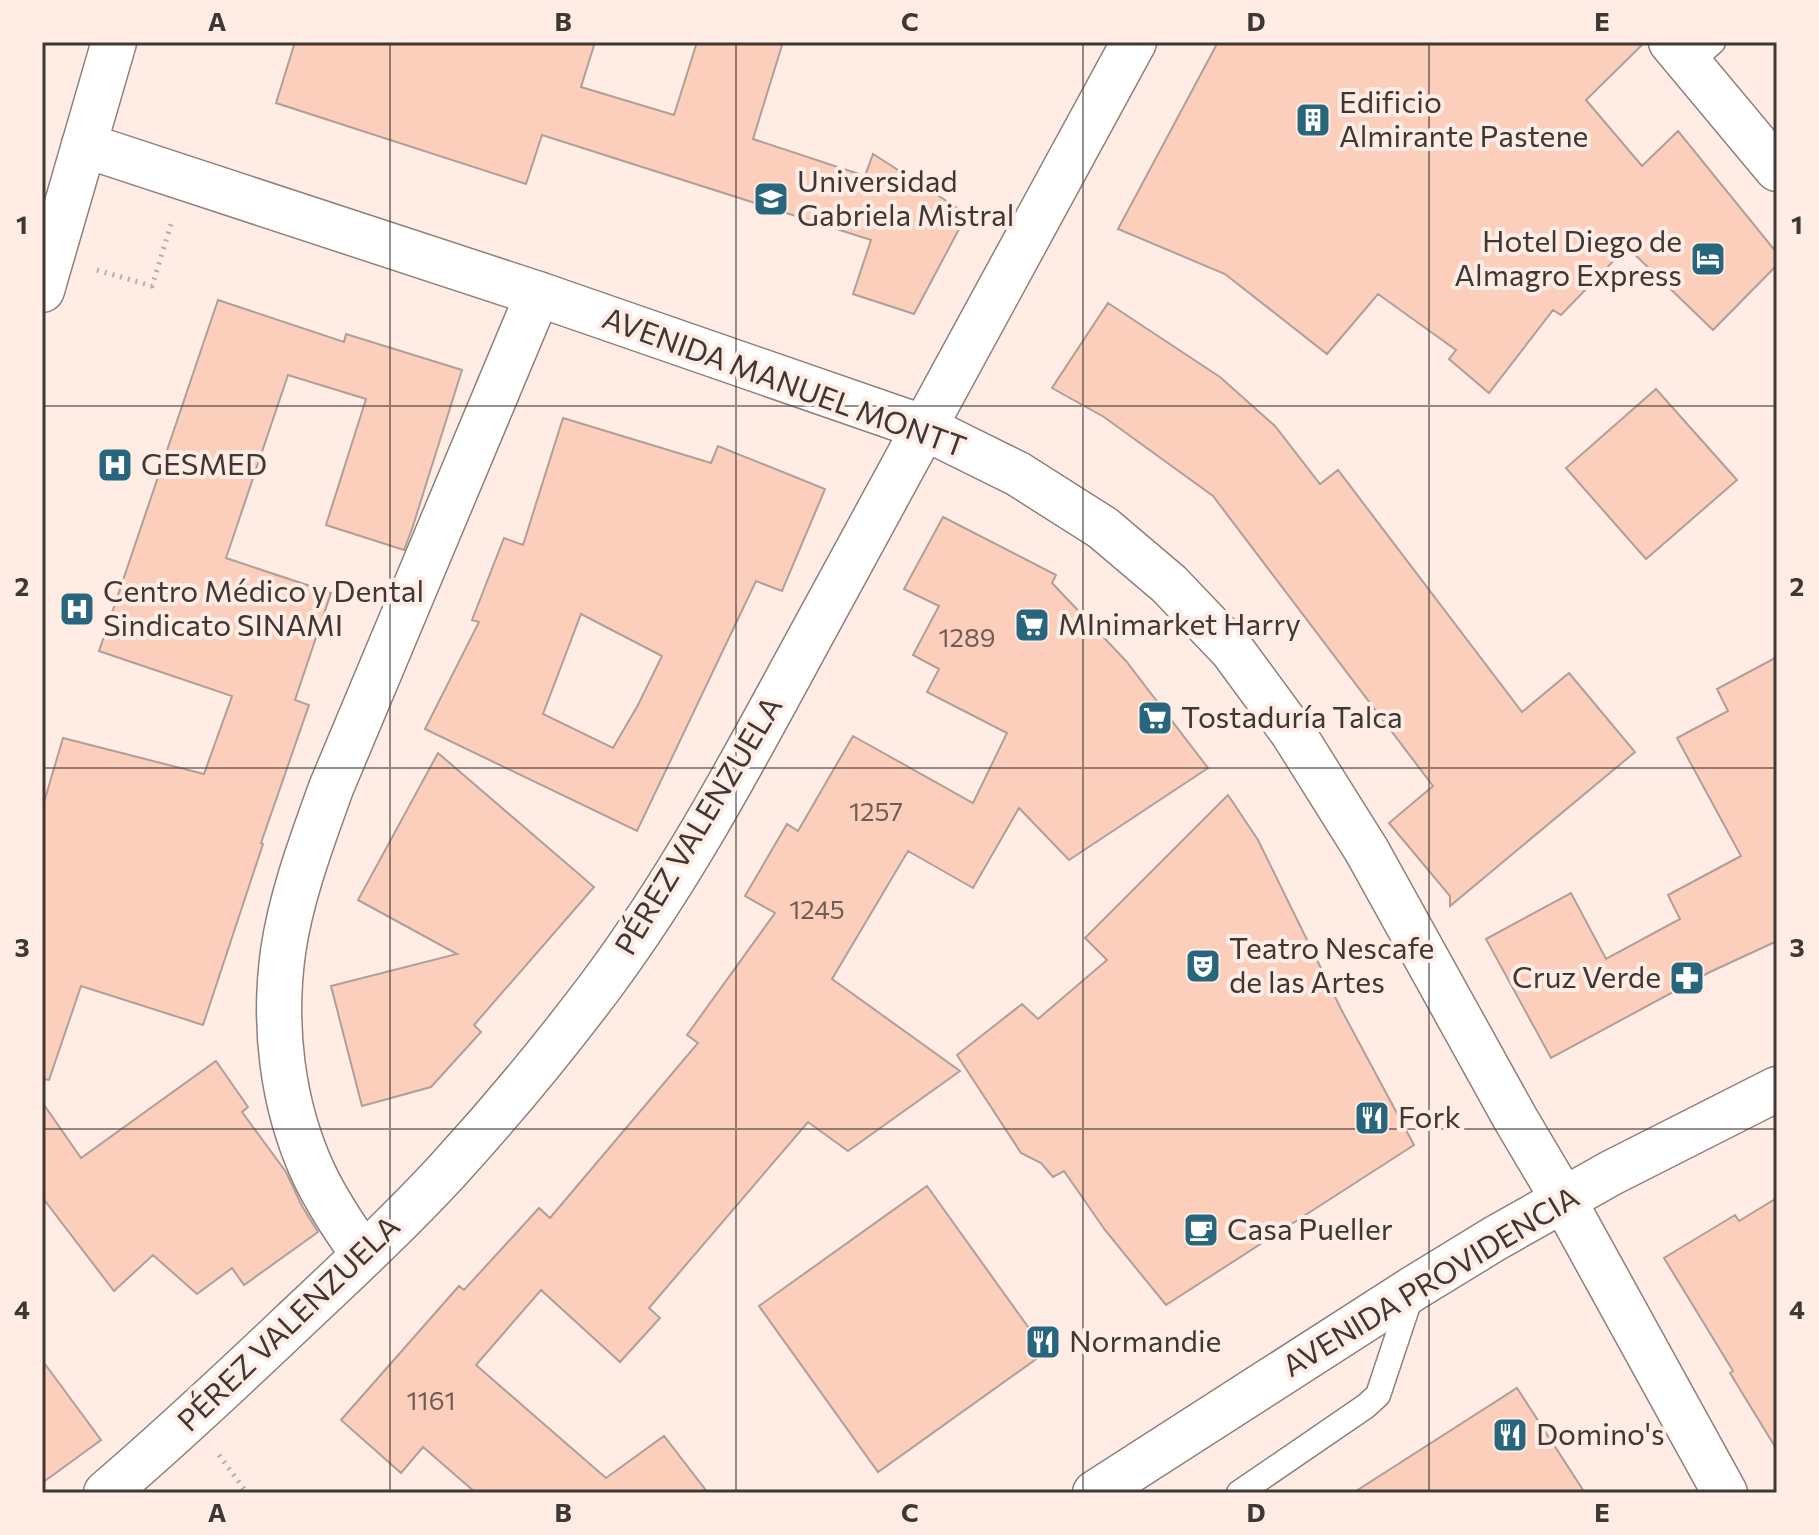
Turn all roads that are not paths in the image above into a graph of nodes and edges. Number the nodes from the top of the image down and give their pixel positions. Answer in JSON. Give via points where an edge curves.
{"nodes":[{"id":1,"x":114,"y":42,"type":"edge"},
{"id":2,"x":1134,"y":42,"type":"edge"},
{"id":3,"x":1691,"y":49,"type":"edge"},
{"id":4,"x":84,"y":145,"type":"junction"},
{"id":5,"x":1777,"y":169,"type":"edge"},
{"id":6,"x":47,"y":274,"type":"edge"},
{"id":7,"x":538,"y":294,"type":"junction"},
{"id":8,"x":925,"y":428,"type":"junction"},
{"id":9,"x":1777,"y":1089,"type":"edge"},
{"id":10,"x":1563,"y":1199,"type":"junction"},
{"id":11,"x":364,"y":1255,"type":"junction"},
{"id":12,"x":1414,"y":1288,"type":"junction"},
{"id":13,"x":106,"y":1493,"type":"edge"},
{"id":14,"x":1095,"y":1493,"type":"edge"},
{"id":15,"x":1239,"y":1493,"type":"edge"},
{"id":16,"x":1725,"y":1493,"type":"edge"}],
"edges":[{"from":1,"to":4,"type":"street"},
{"from":2,"to":8,"type":"street","name":"PÉREZ VALENZUELA"},
{"from":3,"to":5,"type":"street"},
{"from":4,"to":6,"type":"street"},
{"from":4,"to":7,"type":"street","name":"AVENIDA MANUEL MONTT"},
{"from":7,"to":8,"type":"street","name":"AVENIDA MANUEL MONTT"},
{"from":7,"to":11,"type":"street","via":[[331,788],[309,848],[283,950],[280,1038],[295,1124],[313,1172]]},
{"from":8,"to":10,"type":"street","name":"AVENIDA MANUEL MONTT","via":[[1018,474],[1103,528],[1169,584],[1232,650],[1293,733],[1367,851]]},
{"from":8,"to":11,"type":"street","name":"PÉREZ VALENZUELA","via":[[736,772],[641,928],[493,1118]]},
{"from":9,"to":10,"type":"street","name":"AVENIDA PROVIDENCIA"},
{"from":10,"to":12,"type":"street","name":"AVENIDA PROVIDENCIA"},
{"from":10,"to":16,"type":"street","name":"AVENIDA MANUEL MONTT"},
{"from":11,"to":13,"type":"street","name":"PÉREZ VALENZUELA"},
{"from":12,"to":14,"type":"street","name":"AVENIDA PROVIDENCIA"},
{"from":12,"to":15,"type":"lane","via":[[1378,1395]]}]}
